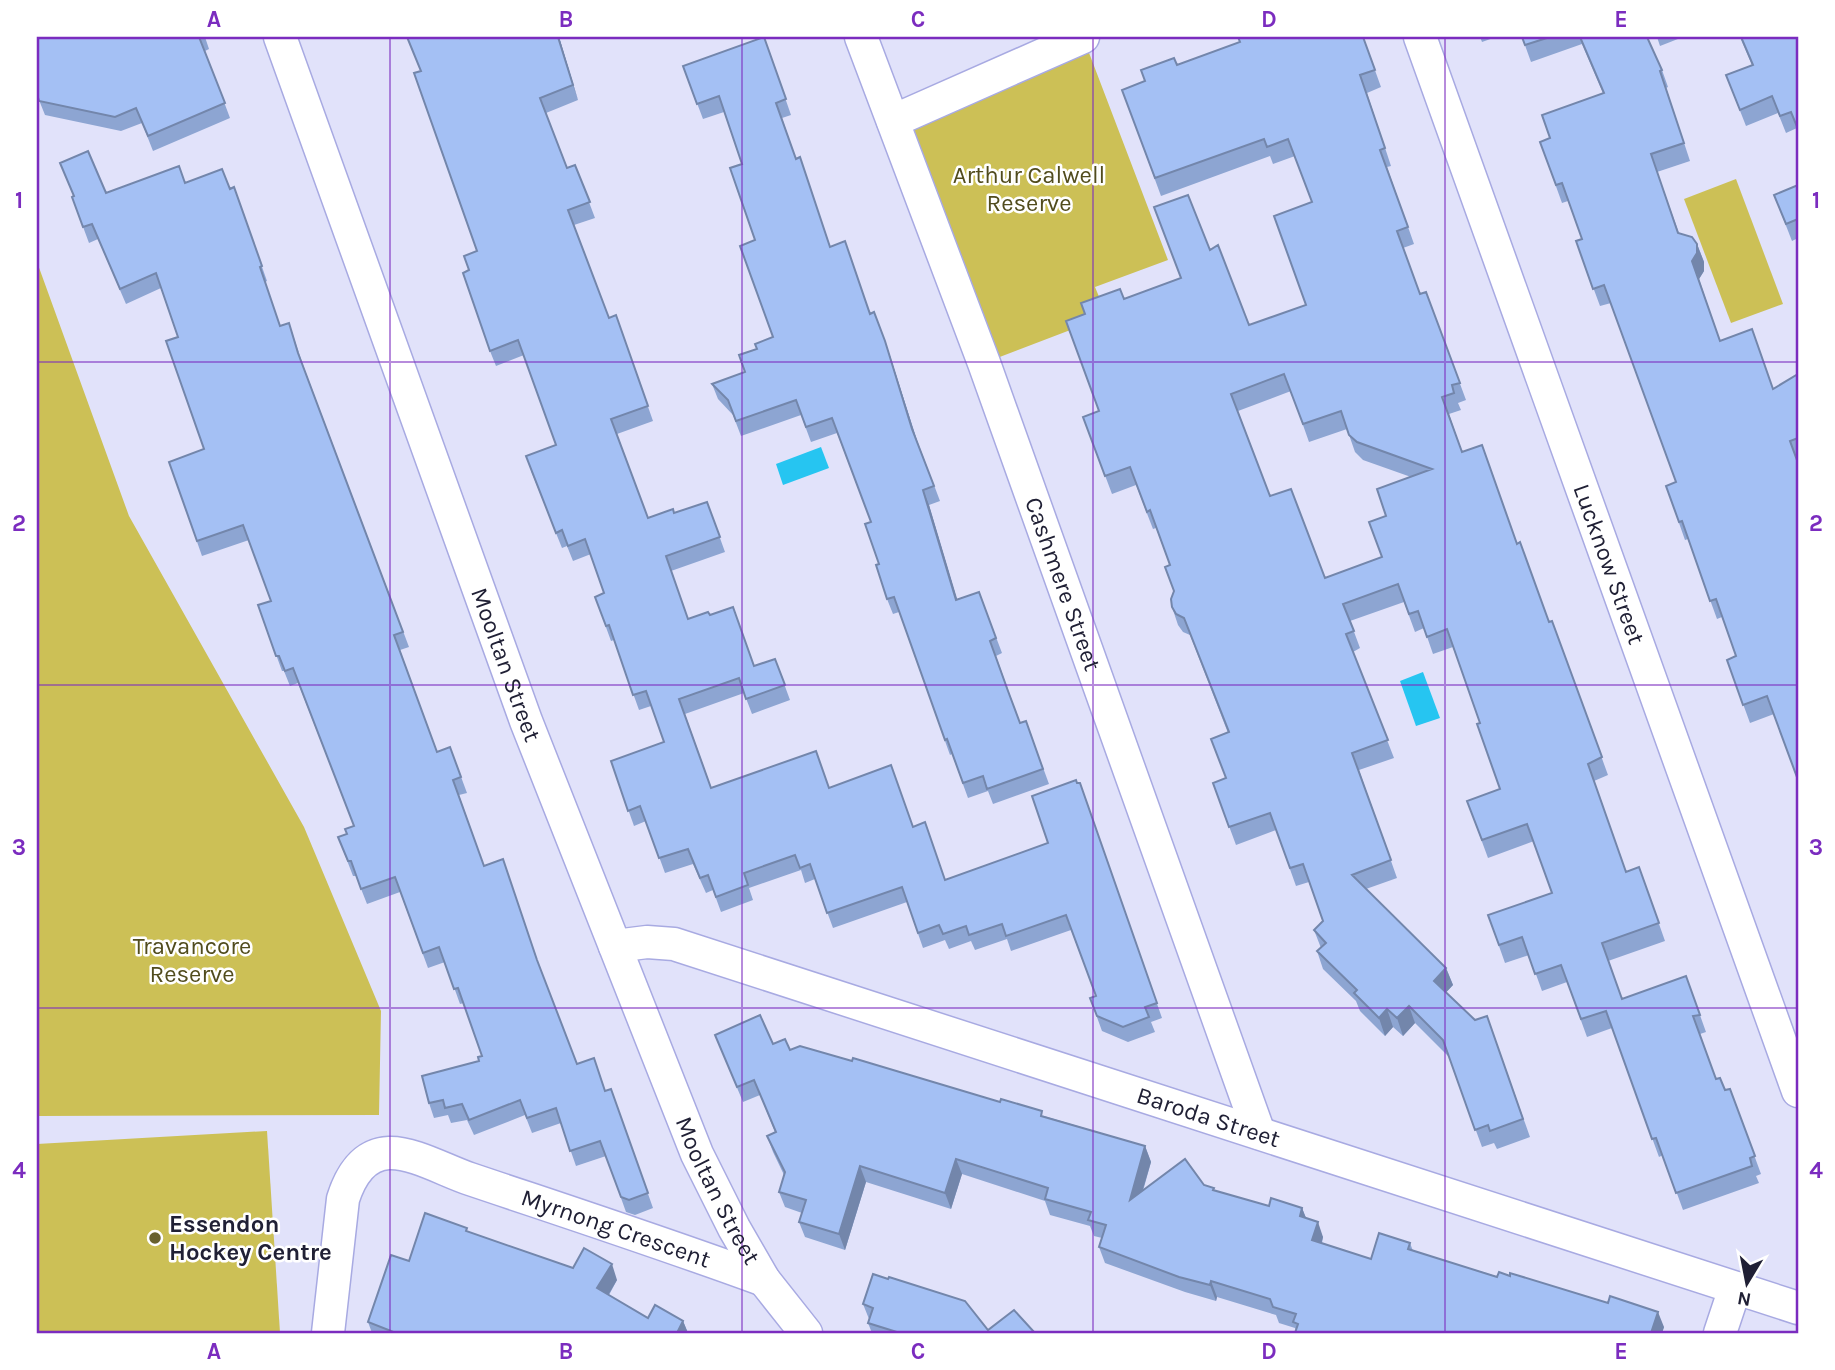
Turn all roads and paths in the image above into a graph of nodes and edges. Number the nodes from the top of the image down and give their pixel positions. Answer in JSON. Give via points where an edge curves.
{"nodes":[{"id":1,"x":280,"y":37,"type":"edge"},
{"id":2,"x":861,"y":37,"type":"edge"},
{"id":3,"x":1083,"y":37,"type":"edge"},
{"id":4,"x":1420,"y":37,"type":"edge"},
{"id":5,"x":893,"y":121,"type":"junction"},
{"id":6,"x":615,"y":946,"type":"junction"},
{"id":7,"x":1798,"y":1091,"type":"edge"},
{"id":8,"x":1259,"y":1133,"type":"junction"},
{"id":9,"x":764,"y":1280,"type":"junction"},
{"id":10,"x":1735,"y":1288,"type":"junction"},
{"id":11,"x":1798,"y":1308,"type":"edge"},
{"id":12,"x":328,"y":1333,"type":"edge"},
{"id":13,"x":806,"y":1333,"type":"edge"},
{"id":14,"x":1720,"y":1333,"type":"edge"}],
"edges":[{"from":1,"to":6,"type":"street","name":"Mooltan Street","via":[[526,721]]},
{"from":2,"to":5,"type":"street","name":"Cashmere Street"},
{"from":3,"to":5,"type":"street"},
{"from":4,"to":7,"type":"street","name":"Lucknow Street"},
{"from":5,"to":8,"type":"street","name":"Cashmere Street"},
{"from":6,"to":8,"type":"street","name":"Baroda Street","via":[[674,944]]},
{"from":6,"to":9,"type":"street","name":"Mooltan Street","via":[[697,1154]]},
{"from":8,"to":10,"type":"street","name":"Baroda Street"},
{"from":9,"to":12,"type":"street","name":"Myrnong Crescent","via":[[404,1154],[386,1153],[367,1160],[348,1183],[339,1217]]},
{"from":9,"to":13,"type":"street"},
{"from":10,"to":11,"type":"street","name":"Baroda Street"},
{"from":10,"to":14,"type":"street"}]}
